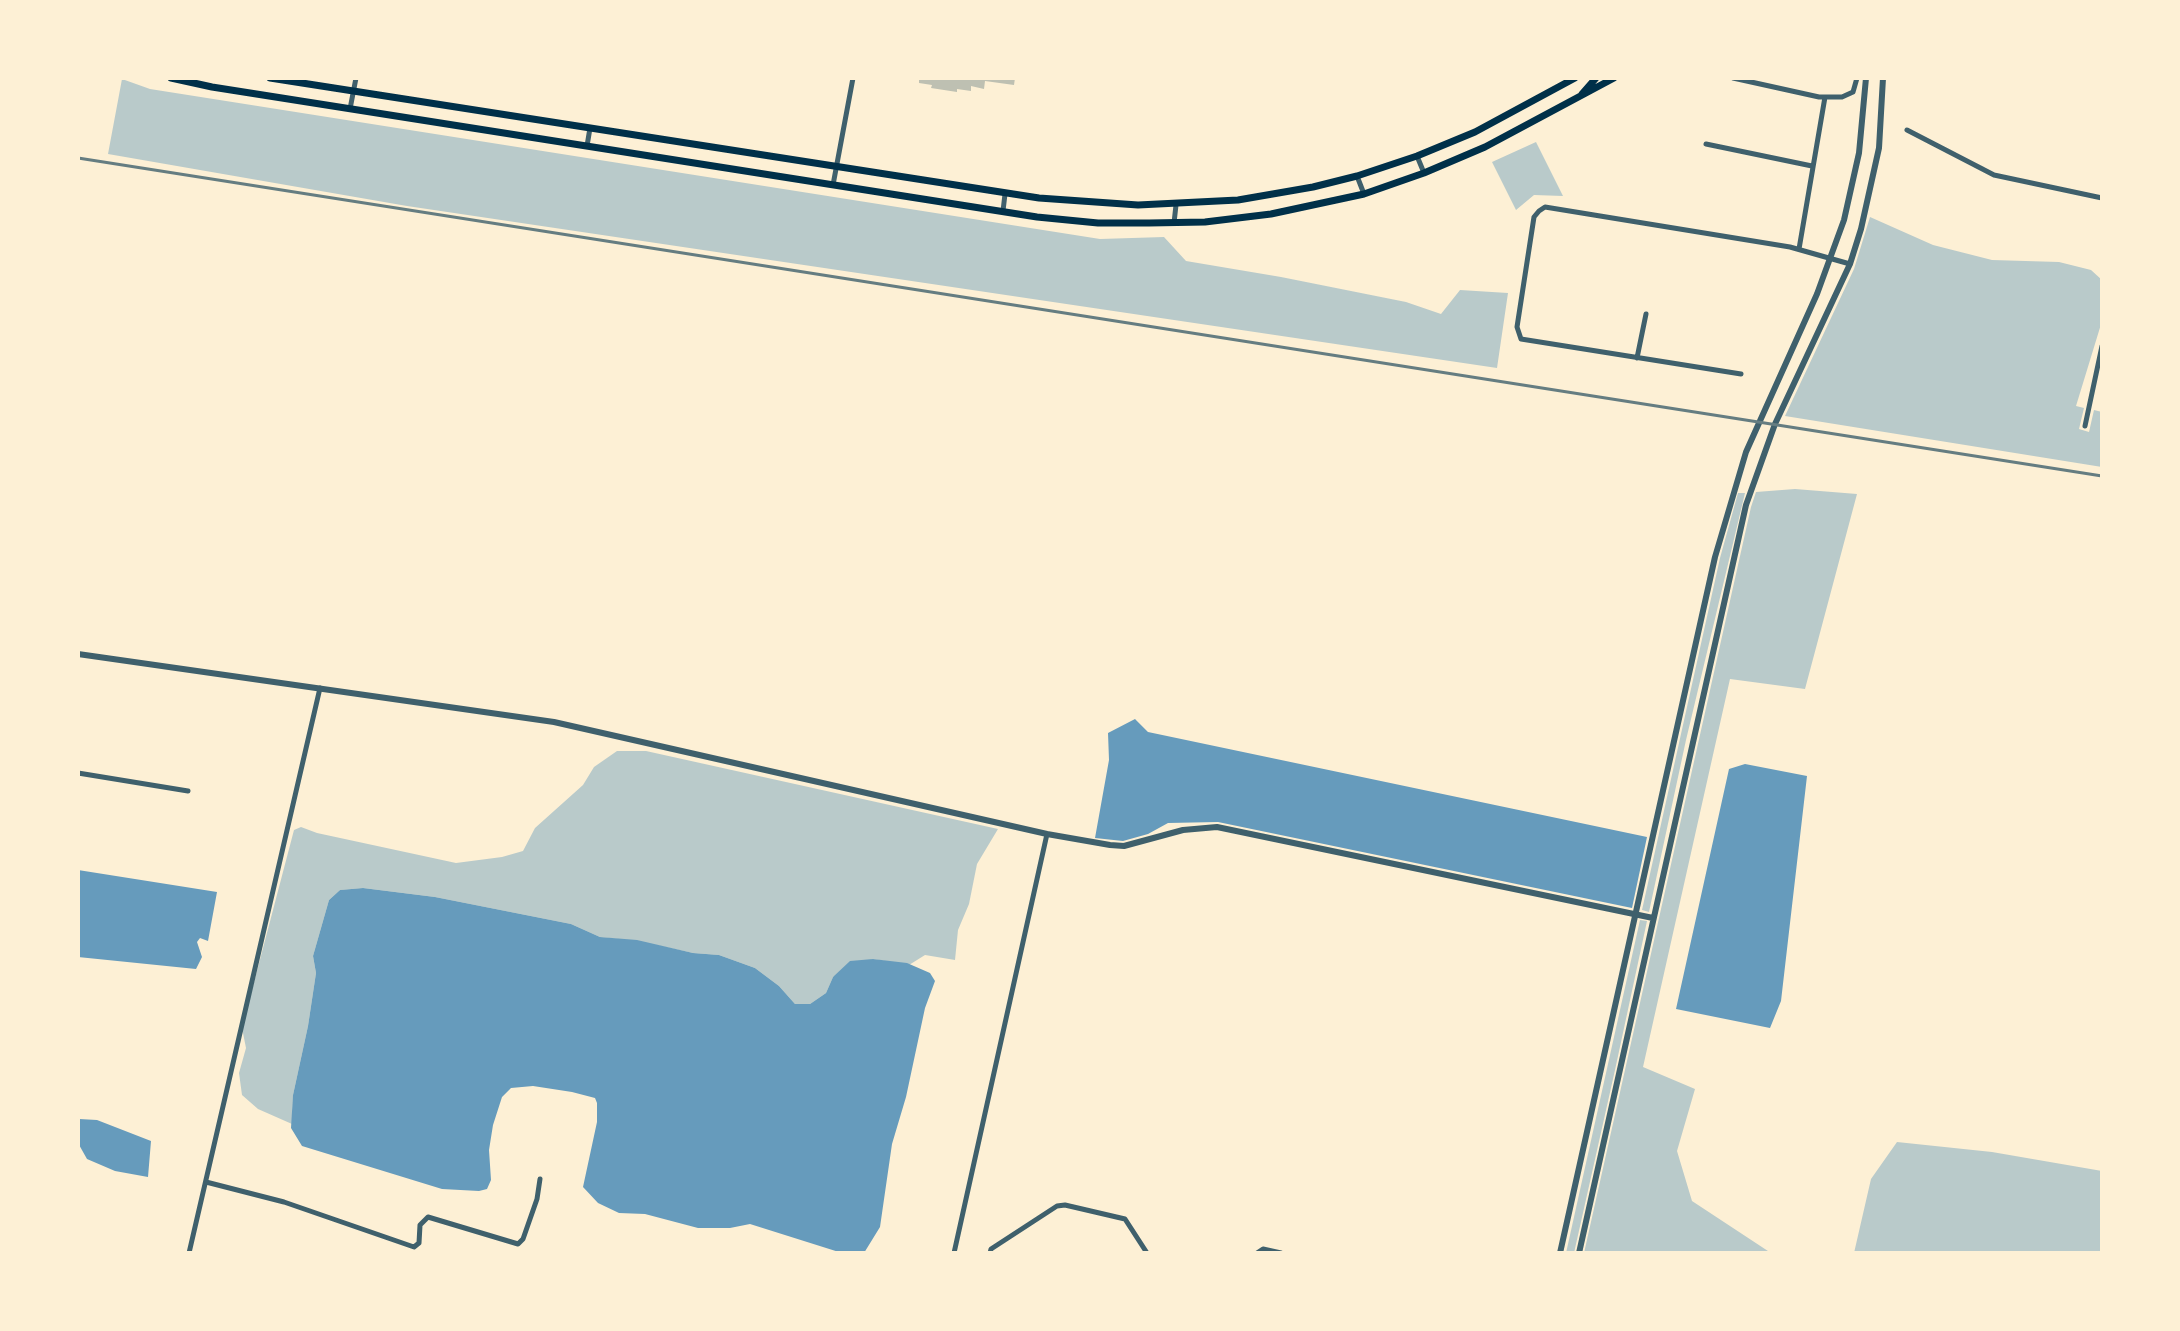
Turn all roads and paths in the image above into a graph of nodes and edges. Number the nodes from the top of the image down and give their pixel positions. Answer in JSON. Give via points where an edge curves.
{"nodes":[{"id":1,"x":171,"y":78,"type":"edge"},
{"id":2,"x":270,"y":78,"type":"edge"},
{"id":3,"x":356,"y":78,"type":"edge"},
{"id":4,"x":853,"y":78,"type":"edge"},
{"id":5,"x":1575,"y":78,"type":"edge"},
{"id":6,"x":1596,"y":78,"type":"edge"},
{"id":7,"x":1613,"y":78,"type":"edge"},
{"id":8,"x":1733,"y":78,"type":"edge"},
{"id":9,"x":1857,"y":78,"type":"edge"},
{"id":10,"x":1866,"y":78,"type":"edge"},
{"id":11,"x":1883,"y":78,"type":"edge"},
{"id":12,"x":353,"y":91,"type":"junction"},
{"id":13,"x":1825,"y":97,"type":"junction"},
{"id":14,"x":1578,"y":98,"type":"junction"},
{"id":15,"x":350,"y":109,"type":"junction"},
{"id":16,"x":590,"y":128,"type":"junction"},
{"id":17,"x":1907,"y":130,"type":"dead end"},
{"id":18,"x":1706,"y":144,"type":"dead end"},
{"id":19,"x":587,"y":146,"type":"junction"},
{"id":20,"x":1417,"y":156,"type":"junction"},
{"id":21,"x":1812,"y":166,"type":"junction"},
{"id":22,"x":837,"y":167,"type":"junction"},
{"id":23,"x":1424,"y":173,"type":"junction"},
{"id":24,"x":1357,"y":176,"type":"junction"},
{"id":25,"x":833,"y":185,"type":"junction"},
{"id":26,"x":1005,"y":194,"type":"junction"},
{"id":27,"x":1364,"y":194,"type":"junction"},
{"id":28,"x":2102,"y":198,"type":"edge"},
{"id":29,"x":1176,"y":205,"type":"junction"},
{"id":30,"x":1003,"y":211,"type":"junction"},
{"id":31,"x":1174,"y":223,"type":"junction"},
{"id":32,"x":1799,"y":249,"type":"junction"},
{"id":33,"x":1831,"y":258,"type":"junction"},
{"id":34,"x":1850,"y":264,"type":"junction"},
{"id":35,"x":1646,"y":314,"type":"dead end"},
{"id":36,"x":2102,"y":346,"type":"edge"},
{"id":37,"x":1637,"y":358,"type":"junction"},
{"id":38,"x":1741,"y":374,"type":"dead end"},
{"id":39,"x":1776,"y":383,"type":"junction"},
{"id":40,"x":1791,"y":390,"type":"junction"},
{"id":41,"x":2085,"y":426,"type":"dead end"},
{"id":42,"x":1743,"y":461,"type":"junction"},
{"id":43,"x":1760,"y":464,"type":"junction"},
{"id":44,"x":78,"y":654,"type":"edge"},
{"id":45,"x":320,"y":688,"type":"junction"},
{"id":46,"x":78,"y":773,"type":"edge"},
{"id":47,"x":188,"y":791,"type":"dead end"},
{"id":48,"x":1047,"y":834,"type":"junction"},
{"id":49,"x":1636,"y":914,"type":"junction"},
{"id":50,"x":1653,"y":918,"type":"junction"},
{"id":51,"x":540,"y":1179,"type":"dead end"},
{"id":52,"x":206,"y":1182,"type":"junction"},
{"id":53,"x":415,"y":1250,"type":"edge"},
{"id":54,"x":189,"y":1253,"type":"edge"},
{"id":55,"x":954,"y":1253,"type":"edge"},
{"id":56,"x":990,"y":1253,"type":"edge"},
{"id":57,"x":1147,"y":1253,"type":"edge"},
{"id":58,"x":1257,"y":1253,"type":"edge"},
{"id":59,"x":1281,"y":1253,"type":"edge"},
{"id":60,"x":1560,"y":1253,"type":"edge"},
{"id":61,"x":1579,"y":1253,"type":"edge"}],
"edges":[{"from":1,"to":15,"type":"main road"},
{"from":2,"to":12,"type":"main road"},
{"from":3,"to":12,"type":"street"},
{"from":4,"to":22,"type":"street"},
{"from":5,"to":20,"type":"main road","via":[[1487,126]]},
{"from":6,"to":14,"type":"main road"},
{"from":7,"to":14,"type":"main road"},
{"from":8,"to":13,"type":"street"},
{"from":9,"to":13,"type":"street","via":[[1849,95]]},
{"from":10,"to":33,"type":"street","via":[[1859,153]]},
{"from":11,"to":34,"type":"street","via":[[1879,148]]},
{"from":12,"to":15,"type":"street"},
{"from":12,"to":16,"type":"main road"},
{"from":13,"to":21,"type":"street"},
{"from":14,"to":23,"type":"main road"},
{"from":15,"to":19,"type":"main road"},
{"from":16,"to":19,"type":"street"},
{"from":16,"to":22,"type":"main road"},
{"from":17,"to":28,"type":"street","via":[[1994,175]]},
{"from":18,"to":21,"type":"street"},
{"from":19,"to":25,"type":"main road"},
{"from":20,"to":23,"type":"street"},
{"from":20,"to":24,"type":"main road"},
{"from":21,"to":32,"type":"street"},
{"from":22,"to":25,"type":"street"},
{"from":22,"to":26,"type":"main road"},
{"from":23,"to":27,"type":"main road"},
{"from":24,"to":27,"type":"street"},
{"from":24,"to":29,"type":"main road","via":[[1272,195]]},
{"from":25,"to":30,"type":"main road"},
{"from":26,"to":29,"type":"main road","via":[[1104,205]]},
{"from":26,"to":30,"type":"street"},
{"from":27,"to":31,"type":"main road","via":[[1271,214]]},
{"from":29,"to":31,"type":"street"},
{"from":30,"to":31,"type":"main road","via":[[1098,223]]},
{"from":32,"to":33,"type":"street"},
{"from":32,"to":37,"type":"street","via":[[1545,207],[1539,211],[1517,327],[1521,339]]},
{"from":33,"to":34,"type":"street"},
{"from":33,"to":39,"type":"street"},
{"from":34,"to":40,"type":"street"},
{"from":35,"to":37,"type":"street"},
{"from":36,"to":41,"type":"street"},
{"from":37,"to":38,"type":"street"},
{"from":39,"to":40,"type":"street"},
{"from":39,"to":42,"type":"street"},
{"from":40,"to":43,"type":"street"},
{"from":42,"to":43,"type":"street"},
{"from":42,"to":49,"type":"street","via":[[1715,557]]},
{"from":43,"to":50,"type":"street","via":[[1746,505]]},
{"from":44,"to":45,"type":"street"},
{"from":45,"to":48,"type":"street","via":[[554,722]]},
{"from":45,"to":52,"type":"street"},
{"from":46,"to":47,"type":"street"},
{"from":48,"to":49,"type":"street","via":[[1124,846],[1217,827]]},
{"from":48,"to":55,"type":"street"},
{"from":49,"to":50,"type":"street"},
{"from":49,"to":60,"type":"street"},
{"from":50,"to":61,"type":"street"},
{"from":51,"to":53,"type":"street","via":[[518,1244],[428,1217],[420,1225]]},
{"from":52,"to":53,"type":"street","via":[[284,1202]]},
{"from":52,"to":54,"type":"street"},
{"from":56,"to":57,"type":"street","via":[[1065,1205],[1125,1219]]},
{"from":58,"to":59,"type":"street"}]}
